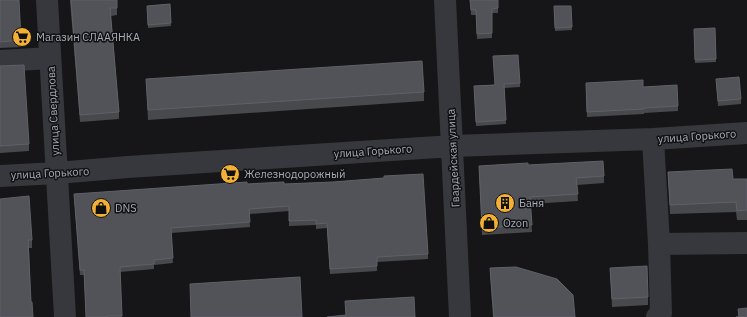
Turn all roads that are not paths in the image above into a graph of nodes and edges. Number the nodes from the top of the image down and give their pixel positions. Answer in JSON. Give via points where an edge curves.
{"nodes":[{"id":1,"x":47,"y":0,"type":"edge"},
{"id":2,"x":445,"y":0,"type":"edge"},
{"id":3,"x":50,"y":58,"type":"junction"},
{"id":4,"x":0,"y":61,"type":"edge"},
{"id":5,"x":747,"y":133,"type":"edge"},
{"id":6,"x":653,"y":139,"type":"junction"},
{"id":7,"x":453,"y":146,"type":"junction"},
{"id":8,"x":57,"y":173,"type":"junction"},
{"id":9,"x":0,"y":176,"type":"edge"},
{"id":10,"x":747,"y":243,"type":"edge"},
{"id":11,"x":659,"y":244,"type":"junction"},
{"id":12,"x":65,"y":317,"type":"edge"},
{"id":13,"x":460,"y":317,"type":"edge"},
{"id":14,"x":657,"y":317,"type":"edge"}],
"edges":[{"from":1,"to":3,"type":"street","name":"улица Свердлова"},
{"from":2,"to":7,"type":"street","name":"Гвардейская улица"},
{"from":3,"to":4,"type":"street"},
{"from":3,"to":8,"type":"street","name":"улица Свердлова"},
{"from":5,"to":6,"type":"street","name":"улица Горького"},
{"from":6,"to":7,"type":"street","name":"улица Горького"},
{"from":6,"to":11,"type":"street"},
{"from":7,"to":8,"type":"street","name":"улица Горького"},
{"from":7,"to":13,"type":"street","name":"Гвардейская улица"},
{"from":8,"to":9,"type":"street","name":"улица Горького"},
{"from":8,"to":12,"type":"street","name":"улица Свердлова"},
{"from":10,"to":11,"type":"street"},
{"from":11,"to":14,"type":"street","via":[[661,313]]}]}
